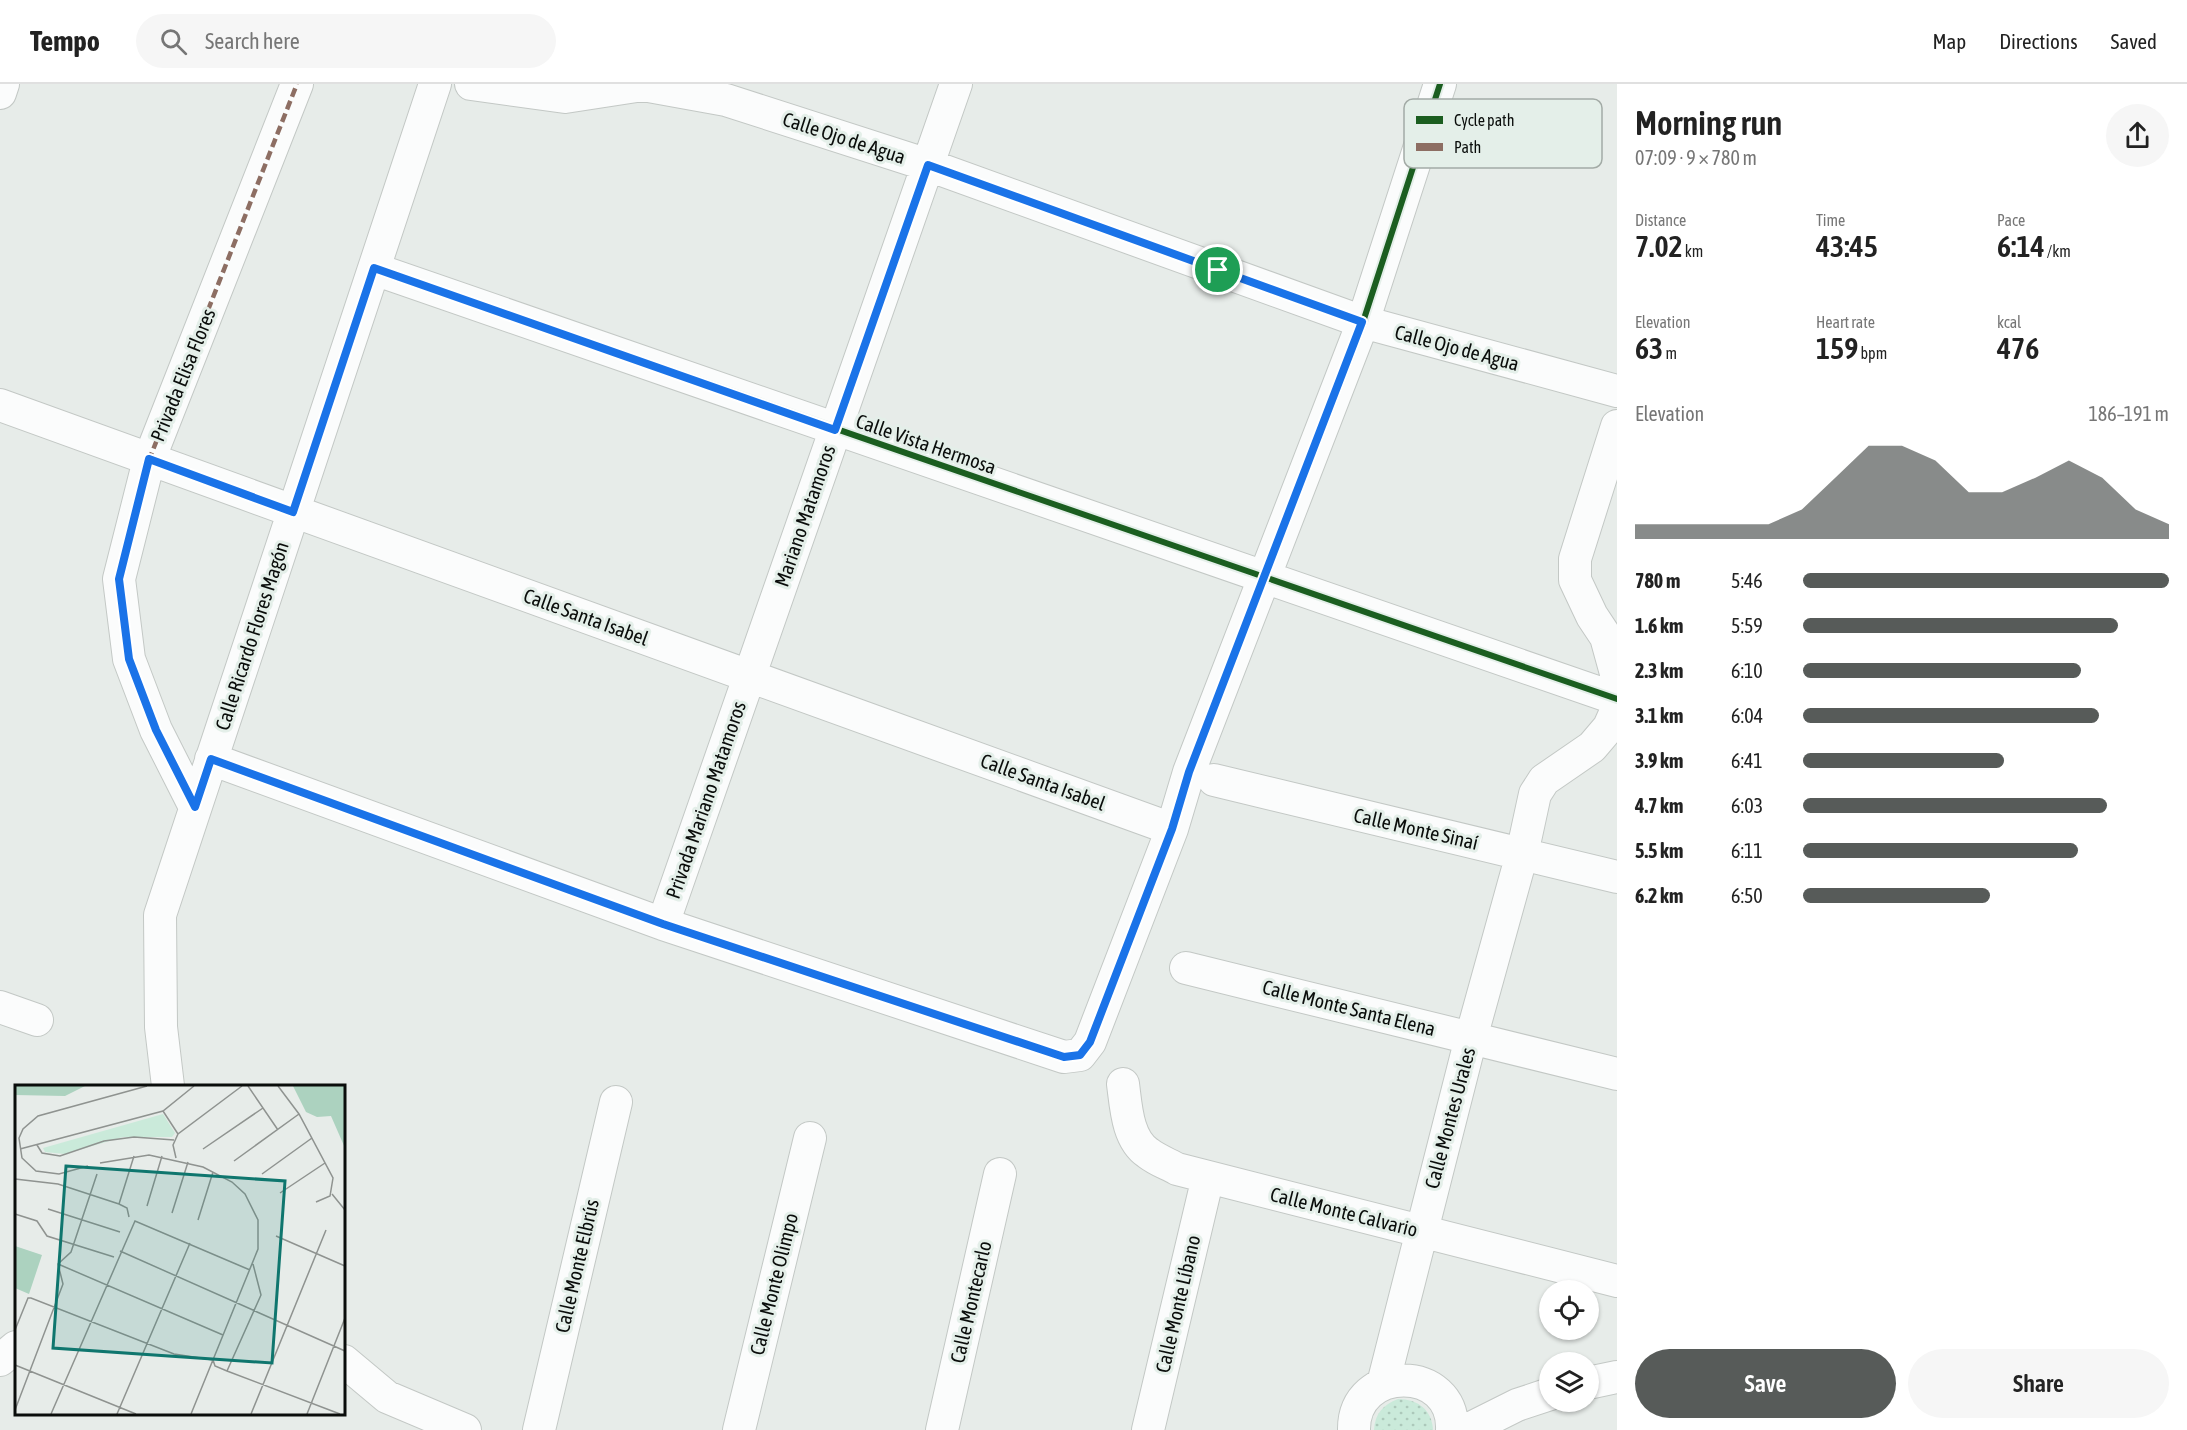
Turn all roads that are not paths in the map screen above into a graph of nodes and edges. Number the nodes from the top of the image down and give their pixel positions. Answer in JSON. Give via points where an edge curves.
{"nodes":[{"id":1,"x":3,"y":84,"type":"edge"},
{"id":2,"x":297,"y":84,"type":"edge"},
{"id":3,"x":435,"y":84,"type":"edge"},
{"id":4,"x":471,"y":84,"type":"edge"},
{"id":5,"x":956,"y":84,"type":"edge"},
{"id":6,"x":1440,"y":84,"type":"edge"},
{"id":7,"x":0,"y":93,"type":"edge"},
{"id":8,"x":1435,"y":99,"type":"edge"},
{"id":9,"x":928,"y":165,"type":"junction"},
{"id":10,"x":1412,"y":168,"type":"edge"},
{"id":11,"x":374,"y":268,"type":"junction"},
{"id":12,"x":1362,"y":322,"type":"junction"},
{"id":13,"x":1617,"y":391,"type":"edge"},
{"id":14,"x":0,"y":405,"type":"edge"},
{"id":15,"x":1617,"y":426,"type":"edge"},
{"id":16,"x":835,"y":430,"type":"junction"},
{"id":17,"x":149,"y":459,"type":"junction"},
{"id":18,"x":293,"y":512,"type":"junction"},
{"id":19,"x":1263,"y":577,"type":"junction"},
{"id":20,"x":750,"y":676,"type":"junction"},
{"id":21,"x":1617,"y":677,"type":"edge"},
{"id":22,"x":1617,"y":699,"type":"edge"},
{"id":23,"x":1617,"y":709,"type":"edge"},
{"id":24,"x":211,"y":759,"type":"junction"},
{"id":25,"x":1214,"y":780,"type":"dead end"},
{"id":26,"x":195,"y":807,"type":"junction"},
{"id":27,"x":1172,"y":829,"type":"junction"},
{"id":28,"x":1522,"y":854,"type":"junction"},
{"id":29,"x":1617,"y":877,"type":"edge"},
{"id":30,"x":663,"y":924,"type":"junction"},
{"id":31,"x":1186,"y":968,"type":"dead end"},
{"id":32,"x":0,"y":1007,"type":"edge"},
{"id":33,"x":37,"y":1020,"type":"dead end"},
{"id":34,"x":1471,"y":1038,"type":"junction"},
{"id":35,"x":1617,"y":1074,"type":"edge"},
{"id":36,"x":1123,"y":1084,"type":"dead end"},
{"id":37,"x":168,"y":1085,"type":"edge"},
{"id":38,"x":616,"y":1102,"type":"dead end"},
{"id":39,"x":810,"y":1138,"type":"dead end"},
{"id":40,"x":1000,"y":1174,"type":"dead end"},
{"id":41,"x":1208,"y":1178,"type":"junction"},
{"id":42,"x":1420,"y":1232,"type":"junction"},
{"id":43,"x":1617,"y":1281,"type":"edge"},
{"id":44,"x":15,"y":1348,"type":"edge"},
{"id":45,"x":0,"y":1360,"type":"edge"},
{"id":46,"x":345,"y":1362,"type":"edge"},
{"id":47,"x":1617,"y":1377,"type":"edge"},
{"id":48,"x":1599,"y":1381,"type":"edge"},
{"id":49,"x":1383,"y":1384,"type":"junction"},
{"id":50,"x":1539,"y":1398,"type":"edge"},
{"id":51,"x":465,"y":1430,"type":"edge"},
{"id":52,"x":539,"y":1430,"type":"edge"},
{"id":53,"x":739,"y":1430,"type":"edge"},
{"id":54,"x":942,"y":1430,"type":"edge"},
{"id":55,"x":1148,"y":1430,"type":"edge"},
{"id":56,"x":1354,"y":1430,"type":"edge"},
{"id":57,"x":1452,"y":1430,"type":"edge"},
{"id":58,"x":1467,"y":1430,"type":"edge"}],
"edges":[{"from":1,"to":7,"type":"street"},
{"from":2,"to":17,"type":"street","name":"Privada Elisa Flores"},
{"from":3,"to":11,"type":"street","name":"Calle Ricardo Flores Magón"},
{"from":4,"to":9,"type":"street","name":"Calle Ojo de Agua","via":[[565,97],[643,85],[726,100]]},
{"from":5,"to":9,"type":"street","name":"Mariano Matamoros"},
{"from":6,"to":8,"type":"street"},
{"from":9,"to":12,"type":"street","name":"Calle Ojo de Agua"},
{"from":9,"to":16,"type":"street","name":"Mariano Matamoros"},
{"from":10,"to":12,"type":"street"},
{"from":11,"to":16,"type":"street","name":"Calle Vista Hermosa"},
{"from":11,"to":18,"type":"street","name":"Calle Ricardo Flores Magón"},
{"from":12,"to":13,"type":"street","name":"Calle Ojo de Agua"},
{"from":12,"to":19,"type":"street"},
{"from":14,"to":17,"type":"street","name":"Calle Santa Isabel"},
{"from":15,"to":21,"type":"street","via":[[1575,559],[1575,580],[1606,637]]},
{"from":16,"to":19,"type":"street","name":"Calle Vista Hermosa"},
{"from":16,"to":20,"type":"street","name":"Mariano Matamoros"},
{"from":17,"to":18,"type":"street","name":"Calle Santa Isabel"},
{"from":17,"to":26,"type":"street","name":"Privada Elisa Flores","via":[[119,579],[129,659],[156,730]]},
{"from":18,"to":20,"type":"street","name":"Calle Santa Isabel"},
{"from":18,"to":24,"type":"street","name":"Calle Ricardo Flores Magón"},
{"from":19,"to":22,"type":"street","name":"Calle Vista Hermosa"},
{"from":19,"to":27,"type":"street","via":[[1189,772]]},
{"from":20,"to":27,"type":"street","name":"Calle Santa Isabel"},
{"from":20,"to":30,"type":"street","name":"Privada Mariano Matamoros"},
{"from":23,"to":28,"type":"street","name":"Calle Montes Urales","via":[[1609,727],[1592,747],[1544,780],[1535,795]]},
{"from":24,"to":26,"type":"street","name":"Calle Ricardo Flores Magón"},
{"from":24,"to":30,"type":"street"},
{"from":25,"to":28,"type":"street","name":"Calle Monte Sinaí"},
{"from":26,"to":37,"type":"street","name":"Calle Ricardo Flores Magón","via":[[160,915],[161,1028]]},
{"from":27,"to":30,"type":"street","via":[[1090,1042],[1080,1055],[1064,1057]]},
{"from":28,"to":29,"type":"street","name":"Calle Monte Sinaí"},
{"from":28,"to":34,"type":"street","name":"Calle Montes Urales"},
{"from":31,"to":34,"type":"street","name":"Calle Monte Santa Elena"},
{"from":32,"to":33,"type":"street"},
{"from":34,"to":35,"type":"street","name":"Calle Monte Santa Elena"},
{"from":34,"to":42,"type":"street","name":"Calle Montes Urales"},
{"from":36,"to":41,"type":"street","name":"Calle Monte Calvario","via":[[1133,1134],[1146,1152],[1177,1169]]},
{"from":38,"to":52,"type":"street","name":"Calle Monte Elbrús"},
{"from":39,"to":53,"type":"street","name":"Calle Monte Olimpo"},
{"from":40,"to":54,"type":"street","name":"Calle Montecarlo"},
{"from":41,"to":42,"type":"street","name":"Calle Monte Calvario"},
{"from":41,"to":55,"type":"street","name":"Calle Monte Líbano"},
{"from":42,"to":43,"type":"street","name":"Calle Monte Calvario"},
{"from":42,"to":49,"type":"street","name":"Calle Montes Urales"},
{"from":44,"to":45,"type":"street"},
{"from":46,"to":51,"type":"street","via":[[387,1397]]},
{"from":47,"to":48,"type":"street"},
{"from":49,"to":56,"type":"street","via":[[1362,1401]]},
{"from":49,"to":57,"type":"street","via":[[1409,1380],[1434,1390],[1450,1411]]},
{"from":50,"to":58,"type":"street"}]}
